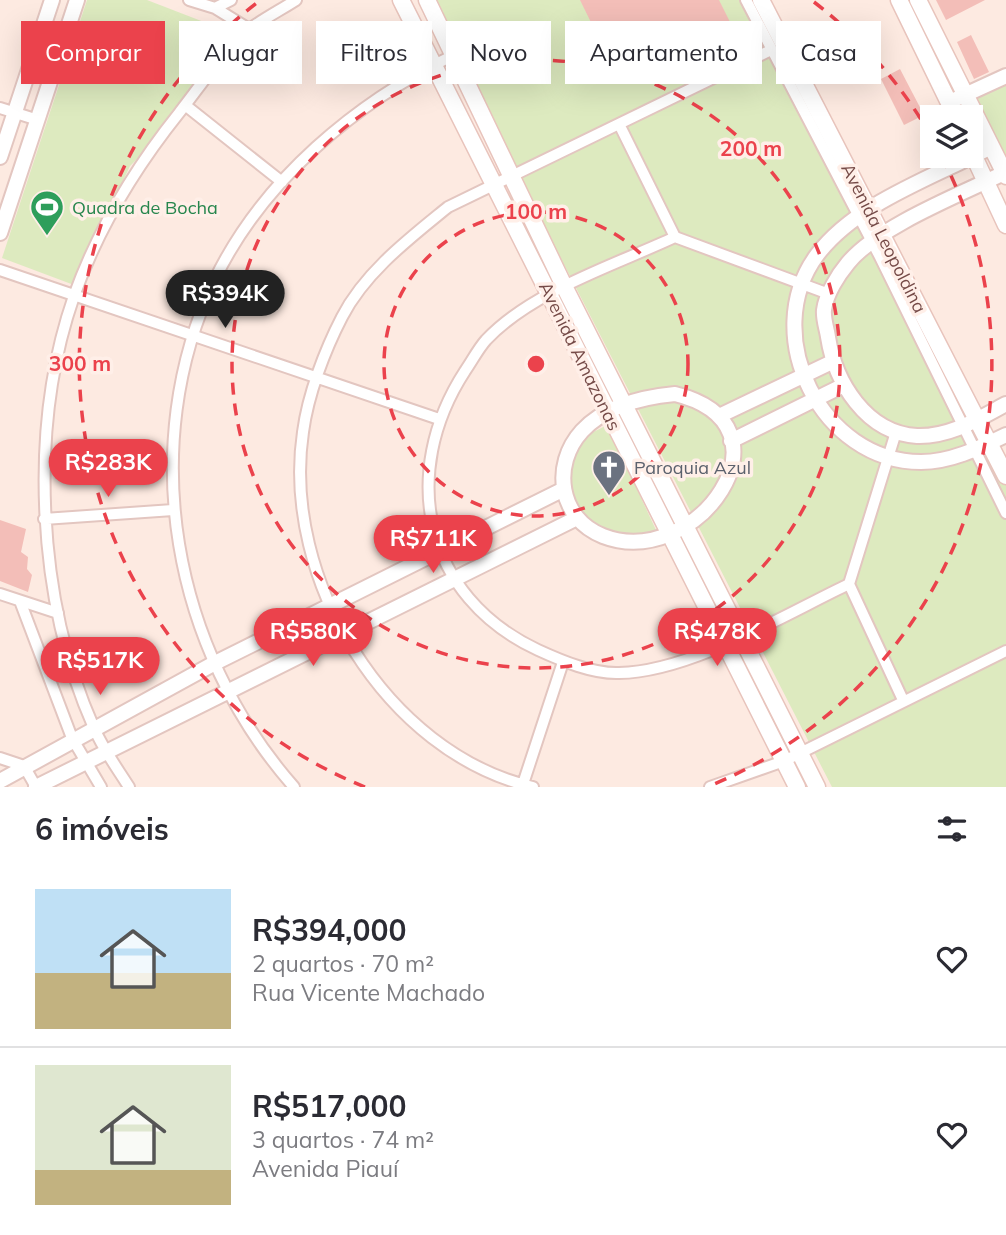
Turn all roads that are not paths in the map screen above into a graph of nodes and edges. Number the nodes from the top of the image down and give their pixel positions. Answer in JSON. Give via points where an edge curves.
{"nodes":[{"id":1,"x":52,"y":0,"type":"edge"},
{"id":2,"x":77,"y":0,"type":"edge"},
{"id":3,"x":189,"y":0,"type":"edge"},
{"id":4,"x":231,"y":0,"type":"edge"},
{"id":5,"x":296,"y":0,"type":"edge"},
{"id":6,"x":401,"y":0,"type":"edge"},
{"id":7,"x":428,"y":0,"type":"edge"},
{"id":8,"x":746,"y":0,"type":"edge"},
{"id":9,"x":761,"y":0,"type":"edge"},
{"id":10,"x":899,"y":0,"type":"edge"},
{"id":11,"x":918,"y":0,"type":"edge"},
{"id":12,"x":215,"y":8,"type":"junction"},
{"id":13,"x":236,"y":21,"type":"edge"},
{"id":14,"x":262,"y":21,"type":"edge"},
{"id":15,"x":446,"y":38,"type":"edge"},
{"id":16,"x":771,"y":50,"type":"junction"},
{"id":17,"x":446,"y":59,"type":"edge"},
{"id":18,"x":433,"y":65,"type":"junction"},
{"id":19,"x":1006,"y":76,"type":"edge"},
{"id":20,"x":203,"y":84,"type":"edge"},
{"id":21,"x":468,"y":84,"type":"edge"},
{"id":22,"x":185,"y":105,"type":"junction"},
{"id":23,"x":957,"y":105,"type":"edge"},
{"id":24,"x":0,"y":108,"type":"edge"},
{"id":25,"x":15,"y":113,"type":"junction"},
{"id":26,"x":37,"y":120,"type":"junction"},
{"id":27,"x":620,"y":126,"type":"junction"},
{"id":28,"x":983,"y":137,"type":"edge"},
{"id":29,"x":991,"y":147,"type":"junction"},
{"id":30,"x":983,"y":150,"type":"edge"},
{"id":31,"x":0,"y":157,"type":"edge"},
{"id":32,"x":945,"y":168,"type":"edge"},
{"id":33,"x":980,"y":168,"type":"edge"},
{"id":34,"x":1005,"y":174,"type":"edge"},
{"id":35,"x":511,"y":177,"type":"junction"},
{"id":36,"x":282,"y":182,"type":"junction"},
{"id":37,"x":986,"y":182,"type":"junction"},
{"id":38,"x":495,"y":185,"type":"junction"},
{"id":39,"x":864,"y":212,"type":"junction"},
{"id":40,"x":1006,"y":225,"type":"edge"},
{"id":41,"x":0,"y":233,"type":"edge"},
{"id":42,"x":675,"y":237,"type":"junction"},
{"id":43,"x":877,"y":238,"type":"junction"},
{"id":44,"x":0,"y":270,"type":"edge"},
{"id":45,"x":802,"y":284,"type":"junction"},
{"id":46,"x":557,"y":292,"type":"junction"},
{"id":47,"x":829,"y":294,"type":"junction"},
{"id":48,"x":74,"y":297,"type":"junction"},
{"id":49,"x":195,"y":336,"type":"junction"},
{"id":50,"x":832,"y":362,"type":"junction"},
{"id":51,"x":802,"y":374,"type":"junction"},
{"id":52,"x":318,"y":378,"type":"junction"},
{"id":53,"x":844,"y":385,"type":"junction"},
{"id":54,"x":813,"y":399,"type":"junction"},
{"id":55,"x":1006,"y":404,"type":"edge"},
{"id":56,"x":623,"y":405,"type":"junction"},
{"id":57,"x":608,"y":412,"type":"junction"},
{"id":58,"x":719,"y":416,"type":"junction"},
{"id":59,"x":439,"y":419,"type":"junction"},
{"id":60,"x":971,"y":423,"type":"junction"},
{"id":61,"x":896,"y":432,"type":"junction"},
{"id":62,"x":1006,"y":435,"type":"edge"},
{"id":63,"x":731,"y":441,"type":"junction"},
{"id":64,"x":983,"y":447,"type":"junction"},
{"id":65,"x":888,"y":458,"type":"junction"},
{"id":66,"x":1006,"y":476,"type":"edge"},
{"id":67,"x":564,"y":489,"type":"junction"},
{"id":68,"x":173,"y":510,"type":"junction"},
{"id":69,"x":1006,"y":513,"type":"edge"},
{"id":70,"x":44,"y":519,"type":"junction"},
{"id":71,"x":575,"y":519,"type":"junction"},
{"id":72,"x":683,"y":527,"type":"junction"},
{"id":73,"x":667,"y":533,"type":"junction"},
{"id":74,"x":439,"y":552,"type":"junction"},
{"id":75,"x":452,"y":579,"type":"junction"},
{"id":76,"x":849,"y":584,"type":"junction"},
{"id":77,"x":0,"y":594,"type":"edge"},
{"id":78,"x":20,"y":601,"type":"junction"},
{"id":79,"x":330,"y":606,"type":"junction"},
{"id":80,"x":58,"y":612,"type":"junction"},
{"id":81,"x":344,"y":634,"type":"junction"},
{"id":82,"x":741,"y":635,"type":"junction"},
{"id":83,"x":725,"y":644,"type":"junction"},
{"id":84,"x":1006,"y":651,"type":"edge"},
{"id":85,"x":563,"y":662,"type":"junction"},
{"id":86,"x":213,"y":664,"type":"junction"},
{"id":87,"x":226,"y":691,"type":"junction"},
{"id":88,"x":904,"y":700,"type":"junction"},
{"id":89,"x":93,"y":727,"type":"junction"},
{"id":90,"x":72,"y":738,"type":"junction"},
{"id":91,"x":106,"y":751,"type":"junction"},
{"id":92,"x":799,"y":753,"type":"junction"},
{"id":93,"x":0,"y":758,"type":"edge"},
{"id":94,"x":784,"y":761,"type":"junction"},
{"id":95,"x":84,"y":762,"type":"junction"},
{"id":96,"x":24,"y":766,"type":"junction"},
{"id":97,"x":0,"y":780,"type":"edge"},
{"id":98,"x":526,"y":786,"type":"edge"},
{"id":99,"x":36,"y":787,"type":"edge"},
{"id":100,"x":101,"y":787,"type":"edge"},
{"id":101,"x":129,"y":787,"type":"edge"},
{"id":102,"x":294,"y":787,"type":"edge"},
{"id":103,"x":710,"y":787,"type":"edge"},
{"id":104,"x":797,"y":787,"type":"edge"},
{"id":105,"x":817,"y":787,"type":"edge"}],
"edges":[{"from":1,"to":25,"type":"street"},
{"from":2,"to":26,"type":"street"},
{"from":3,"to":12,"type":"street"},
{"from":4,"to":12,"type":"street"},
{"from":5,"to":14,"type":"street"},
{"from":6,"to":18,"type":"main road","name":"Avenida Amazonas"},
{"from":7,"to":15,"type":"main road","name":"Avenida Amazonas"},
{"from":8,"to":16,"type":"street"},
{"from":9,"to":39,"type":"main road","name":"Avenida Leopoldina"},
{"from":10,"to":23,"type":"main road"},
{"from":11,"to":23,"type":"main road"},
{"from":12,"to":13,"type":"street"},
{"from":16,"to":27,"type":"street"},
{"from":16,"to":39,"type":"street"},
{"from":17,"to":18,"type":"street"},
{"from":18,"to":36,"type":"street","via":[[361,111]]},
{"from":18,"to":38,"type":"main road","name":"Avenida Amazonas"},
{"from":19,"to":23,"type":"street"},
{"from":20,"to":22,"type":"street"},
{"from":21,"to":35,"type":"main road","name":"Avenida Amazonas"},
{"from":22,"to":36,"type":"street"},
{"from":22,"to":48,"type":"street","via":[[145,155],[111,212]]},
{"from":24,"to":25,"type":"street"},
{"from":25,"to":26,"type":"street"},
{"from":25,"to":31,"type":"street"},
{"from":26,"to":41,"type":"street"},
{"from":27,"to":35,"type":"street"},
{"from":27,"to":42,"type":"street"},
{"from":28,"to":29,"type":"main road"},
{"from":29,"to":30,"type":"street"},
{"from":29,"to":34,"type":"main road"},
{"from":32,"to":39,"type":"street"},
{"from":33,"to":37,"type":"main road"},
{"from":34,"to":37,"type":"street"},
{"from":35,"to":38,"type":"street"},
{"from":35,"to":46,"type":"main road","name":"Avenida Amazonas"},
{"from":36,"to":49,"type":"street","via":[[215,279]]},
{"from":37,"to":40,"type":"main road"},
{"from":37,"to":43,"type":"street"},
{"from":38,"to":46,"type":"main road","name":"Avenida Amazonas"},
{"from":38,"to":52,"type":"street","via":[[448,207],[370,279],[343,315]]},
{"from":39,"to":43,"type":"main road","name":"Avenida Leopoldina"},
{"from":39,"to":45,"type":"street","via":[[816,257]]},
{"from":42,"to":45,"type":"street"},
{"from":42,"to":46,"type":"street"},
{"from":43,"to":47,"type":"street","via":[[849,262]]},
{"from":43,"to":60,"type":"main road","name":"Avenida Leopoldina"},
{"from":44,"to":48,"type":"street"},
{"from":45,"to":47,"type":"street"},
{"from":45,"to":51,"type":"street","via":[[794,330]]},
{"from":46,"to":56,"type":"main road","name":"Avenida Amazonas"},
{"from":46,"to":57,"type":"main road","name":"Avenida Amazonas"},
{"from":46,"to":59,"type":"street","via":[[518,312],[485,341]]},
{"from":47,"to":50,"type":"street","via":[[824,312]]},
{"from":48,"to":49,"type":"street"},
{"from":48,"to":70,"type":"street","via":[[57,363],[44,461]]},
{"from":49,"to":52,"type":"street"},
{"from":49,"to":68,"type":"street","via":[[178,396]]},
{"from":50,"to":51,"type":"street"},
{"from":50,"to":53,"type":"street"},
{"from":51,"to":54,"type":"street"},
{"from":51,"to":58,"type":"street"},
{"from":52,"to":59,"type":"street"},
{"from":52,"to":79,"type":"street","via":[[303,432],[302,485],[308,541]]},
{"from":53,"to":54,"type":"street"},
{"from":53,"to":61,"type":"street","via":[[861,409]]},
{"from":54,"to":63,"type":"street"},
{"from":54,"to":65,"type":"street","via":[[850,439]]},
{"from":55,"to":60,"type":"street"},
{"from":56,"to":57,"type":"street"},
{"from":56,"to":58,"type":"street","via":[[675,394],[695,399]]},
{"from":56,"to":72,"type":"main road","name":"Avenida Amazonas"},
{"from":57,"to":67,"type":"street","via":[[584,429],[571,447]]},
{"from":57,"to":73,"type":"main road","name":"Avenida Amazonas"},
{"from":58,"to":63,"type":"street"},
{"from":59,"to":74,"type":"street","via":[[431,446],[429,497]]},
{"from":60,"to":61,"type":"street","via":[[930,436]]},
{"from":60,"to":64,"type":"main road","name":"Avenida Leopoldina"},
{"from":61,"to":65,"type":"street"},
{"from":62,"to":64,"type":"street"},
{"from":63,"to":72,"type":"street","via":[[731,474],[723,492],[708,510]]},
{"from":64,"to":65,"type":"street","via":[[920,463]]},
{"from":64,"to":66,"type":"main road","name":"Avenida Leopoldina"},
{"from":64,"to":69,"type":"street"},
{"from":65,"to":76,"type":"street"},
{"from":67,"to":71,"type":"street"},
{"from":67,"to":74,"type":"street"},
{"from":68,"to":70,"type":"street"},
{"from":68,"to":86,"type":"street","via":[[196,618]]},
{"from":70,"to":80,"type":"street"},
{"from":71,"to":73,"type":"street","via":[[611,539],[637,541]]},
{"from":71,"to":75,"type":"street"},
{"from":72,"to":73,"type":"street"},
{"from":72,"to":82,"type":"main road","name":"Avenida Amazonas"},
{"from":73,"to":83,"type":"main road","name":"Avenida Amazonas"},
{"from":74,"to":75,"type":"street"},
{"from":74,"to":79,"type":"street"},
{"from":75,"to":81,"type":"street"},
{"from":75,"to":85,"type":"street","via":[[517,641]]},
{"from":76,"to":82,"type":"street"},
{"from":76,"to":88,"type":"street"},
{"from":77,"to":78,"type":"street"},
{"from":78,"to":80,"type":"street"},
{"from":78,"to":90,"type":"street"},
{"from":79,"to":81,"type":"street"},
{"from":79,"to":86,"type":"street"},
{"from":80,"to":89,"type":"street"},
{"from":81,"to":87,"type":"street"},
{"from":81,"to":98,"type":"street","via":[[390,701],[429,736],[465,760]]},
{"from":82,"to":83,"type":"street"},
{"from":82,"to":92,"type":"main road","name":"Avenida Amazonas"},
{"from":83,"to":85,"type":"street","via":[[670,666],[617,673]]},
{"from":83,"to":94,"type":"main road","name":"Avenida Amazonas"},
{"from":84,"to":88,"type":"street"},
{"from":85,"to":98,"type":"street"},
{"from":86,"to":87,"type":"street"},
{"from":86,"to":89,"type":"street"},
{"from":87,"to":91,"type":"street"},
{"from":87,"to":102,"type":"street","via":[[261,750]]},
{"from":88,"to":92,"type":"street"},
{"from":89,"to":90,"type":"street"},
{"from":89,"to":91,"type":"street"},
{"from":90,"to":95,"type":"street"},
{"from":90,"to":96,"type":"street"},
{"from":91,"to":95,"type":"street"},
{"from":91,"to":101,"type":"street"},
{"from":92,"to":94,"type":"street"},
{"from":92,"to":105,"type":"main road","name":"Avenida Amazonas"},
{"from":93,"to":96,"type":"street"},
{"from":94,"to":103,"type":"street"},
{"from":94,"to":104,"type":"main road","name":"Avenida Amazonas"},
{"from":95,"to":99,"type":"street"},
{"from":95,"to":100,"type":"street"},
{"from":96,"to":97,"type":"street"},
{"from":96,"to":99,"type":"street"}]}
